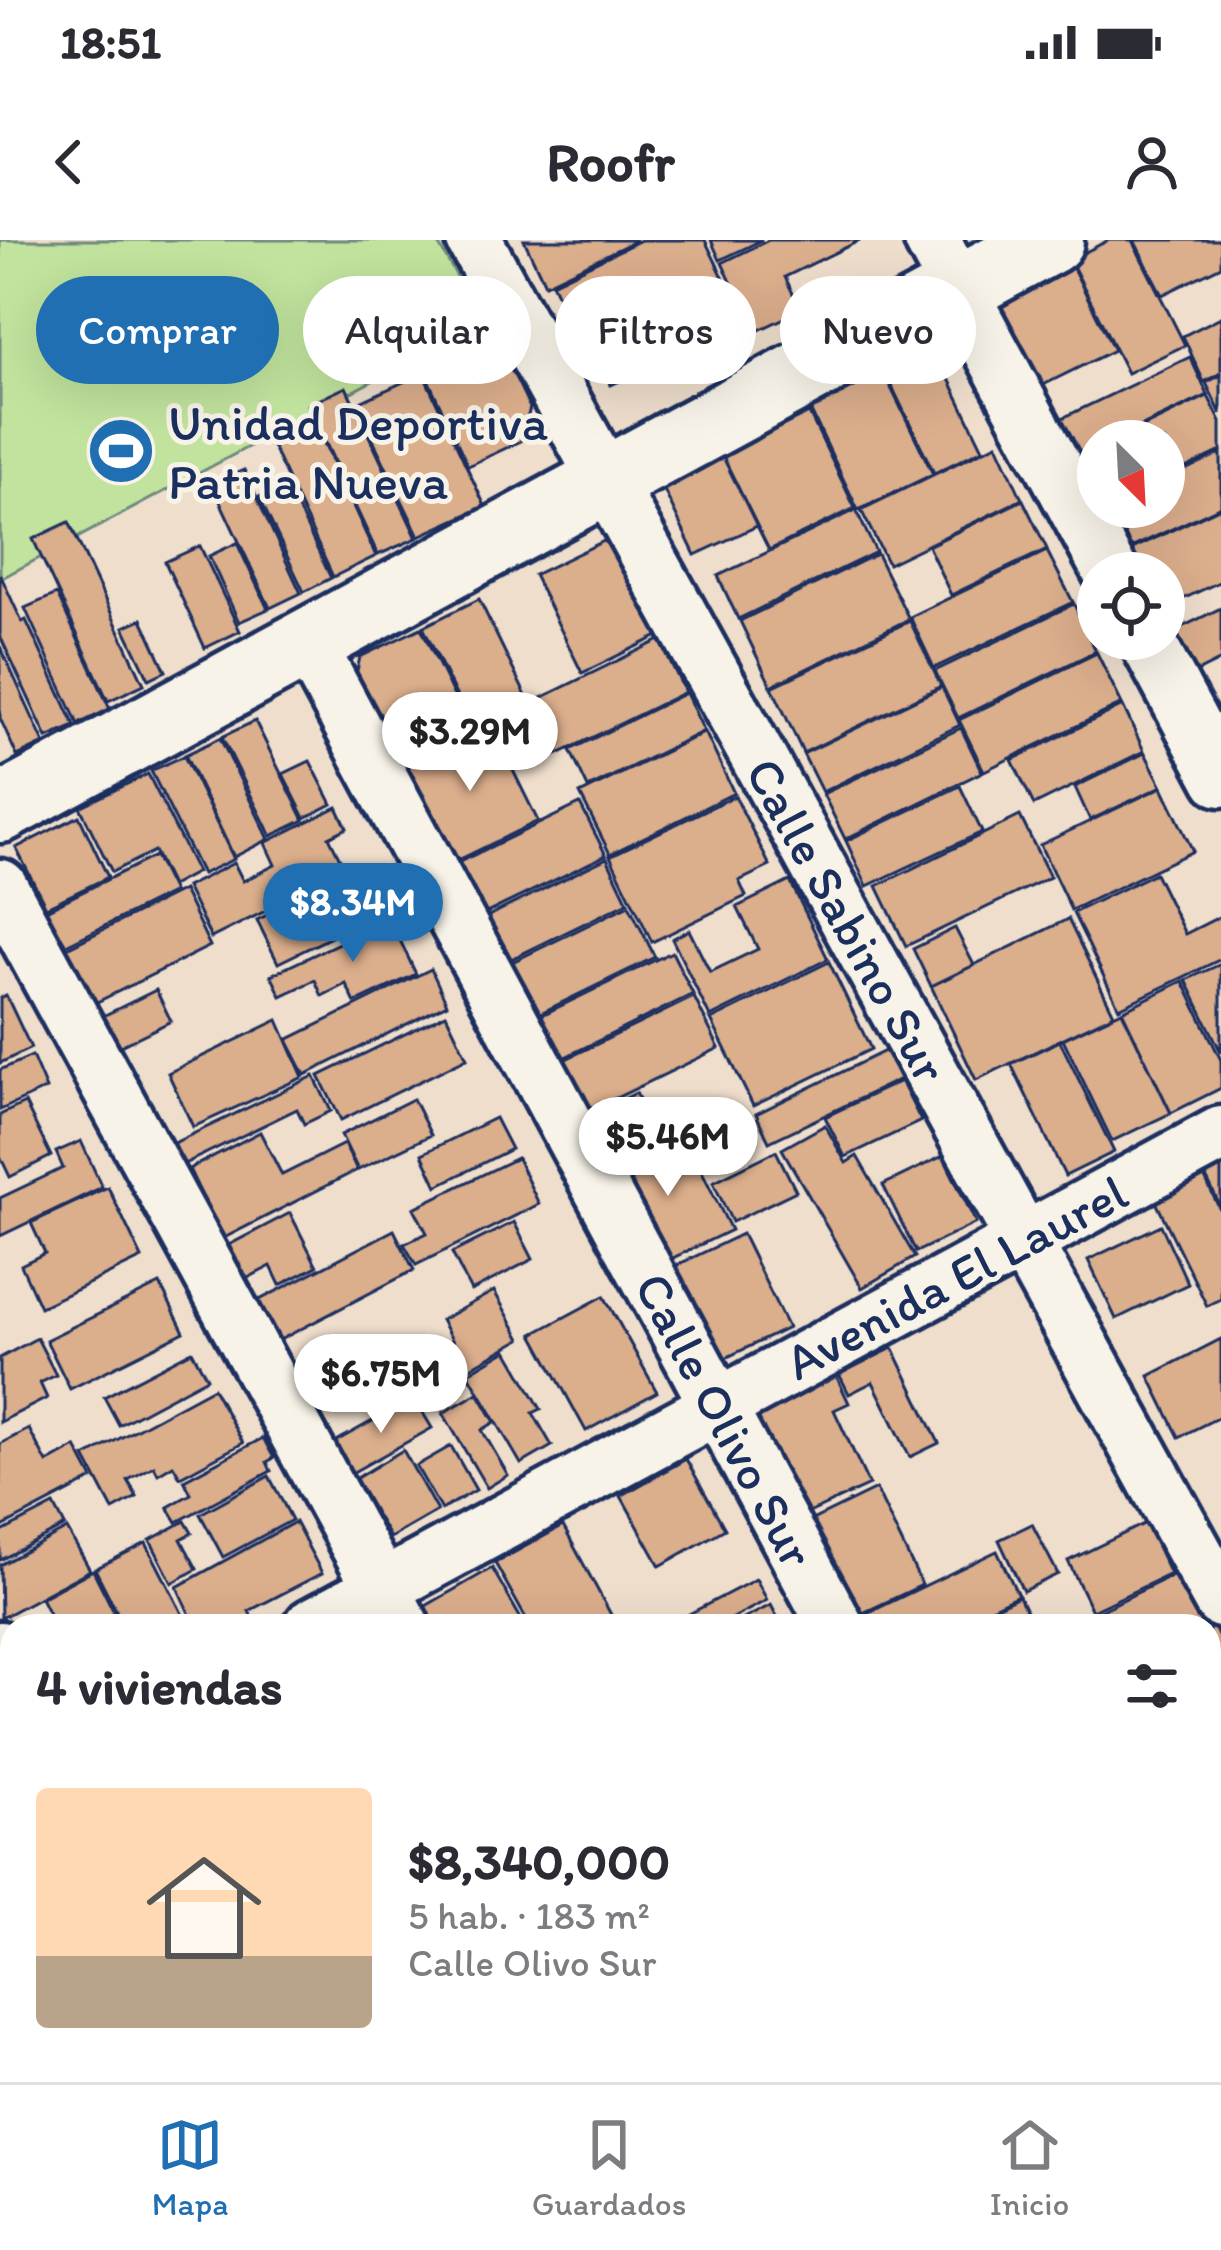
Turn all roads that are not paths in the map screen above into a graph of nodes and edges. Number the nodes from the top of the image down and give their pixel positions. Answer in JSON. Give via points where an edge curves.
{"nodes":[{"id":1,"x":474,"y":240,"type":"edge"},
{"id":2,"x":1050,"y":240,"type":"edge"},
{"id":3,"x":946,"y":265,"type":"edge"},
{"id":4,"x":606,"y":481,"type":"junction"},
{"id":5,"x":1100,"y":552,"type":"edge"},
{"id":6,"x":307,"y":643,"type":"junction"},
{"id":7,"x":1157,"y":660,"type":"edge"},
{"id":8,"x":1221,"y":778,"type":"edge"},
{"id":9,"x":0,"y":809,"type":"edge"},
{"id":10,"x":0,"y":887,"type":"edge"},
{"id":11,"x":1221,"y":1134,"type":"edge"},
{"id":12,"x":1024,"y":1241,"type":"junction"},
{"id":13,"x":718,"y":1406,"type":"junction"},
{"id":14,"x":1221,"y":1600,"type":"edge"},
{"id":15,"x":392,"y":1607,"type":"edge"},
{"id":16,"x":363,"y":1614,"type":"edge"},
{"id":17,"x":830,"y":1614,"type":"edge"}],
"edges":[{"from":1,"to":4,"type":"street","name":"Calle Sabino Sur"},
{"from":2,"to":3,"type":"street"},
{"from":3,"to":4,"type":"street"},
{"from":3,"to":5,"type":"street"},
{"from":4,"to":6,"type":"street"},
{"from":4,"to":12,"type":"street","name":"Calle Sabino Sur"},
{"from":6,"to":9,"type":"street"},
{"from":6,"to":13,"type":"street","name":"Calle Olivo Sur"},
{"from":7,"to":8,"type":"street"},
{"from":10,"to":15,"type":"street"},
{"from":11,"to":12,"type":"street","name":"Avenida El Laurel"},
{"from":12,"to":13,"type":"street","name":"Avenida El Laurel"},
{"from":12,"to":14,"type":"street","name":"Calle Sabino Sur"},
{"from":13,"to":15,"type":"street","name":"Avenida El Laurel"},
{"from":13,"to":17,"type":"street","name":"Calle Olivo Sur"},
{"from":15,"to":16,"type":"street","name":"Avenida El Laurel"}]}
